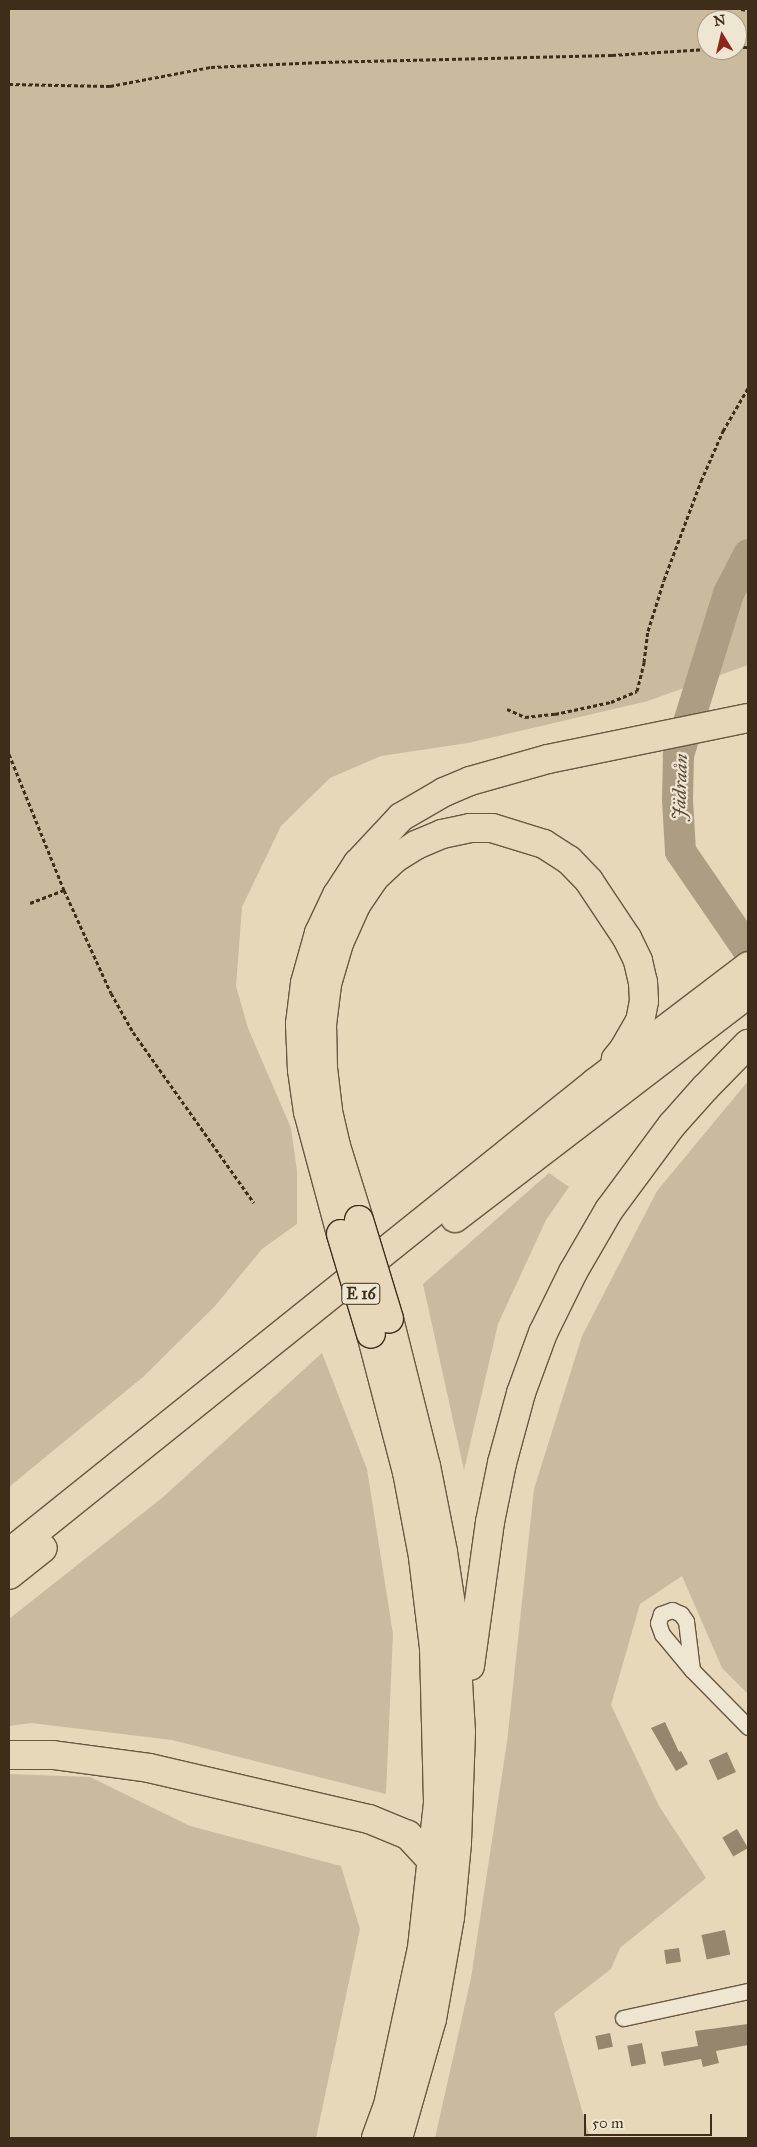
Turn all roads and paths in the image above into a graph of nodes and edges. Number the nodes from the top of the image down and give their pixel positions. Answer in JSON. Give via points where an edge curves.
{"nodes":[{"id":1,"x":741,"y":9,"type":"edge"},
{"id":2,"x":748,"y":10,"type":"edge"},
{"id":3,"x":697,"y":50,"type":"edge"},
{"id":4,"x":9,"y":84,"type":"edge"},
{"id":5,"x":748,"y":388,"type":"edge"},
{"id":6,"x":507,"y":709,"type":"dead end"},
{"id":7,"x":748,"y":718,"type":"edge"},
{"id":8,"x":9,"y":754,"type":"edge"},
{"id":9,"x":64,"y":890,"type":"junction"},
{"id":10,"x":30,"y":902,"type":"dead end"},
{"id":11,"x":748,"y":966,"type":"edge"},
{"id":12,"x":748,"y":994,"type":"edge"},
{"id":13,"x":715,"y":1006,"type":"junction"},
{"id":14,"x":744,"y":1049,"type":"edge"},
{"id":15,"x":596,"y":1082,"type":"junction"},
{"id":16,"x":254,"y":1203,"type":"dead end"},
{"id":17,"x":350,"y":1227,"type":"junction"},
{"id":18,"x":380,"y":1327,"type":"junction"},
{"id":19,"x":9,"y":1553,"type":"edge"},
{"id":20,"x":9,"y":1575,"type":"edge"},
{"id":21,"x":692,"y":1670,"type":"dead end"},
{"id":22,"x":748,"y":1727,"type":"edge"},
{"id":23,"x":461,"y":1732,"type":"junction"},
{"id":24,"x":9,"y":1755,"type":"edge"},
{"id":25,"x":432,"y":1861,"type":"junction"},
{"id":26,"x":748,"y":1991,"type":"edge"},
{"id":27,"x":623,"y":2018,"type":"dead end"},
{"id":28,"x":376,"y":2138,"type":"edge"},
{"id":29,"x":398,"y":2138,"type":"edge"}],
"edges":[{"from":1,"to":2,"type":"path"},
{"from":3,"to":4,"type":"path","via":[[211,67],[110,86]]},
{"from":5,"to":6,"type":"path","via":[[723,431],[667,571],[648,631],[637,691],[611,702],[555,714],[525,717]]},
{"from":7,"to":17,"type":"highway","via":[[506,769],[470,781],[401,817],[358,863],[337,895],[319,933],[305,983],[300,1024],[302,1070],[318,1154]]},
{"from":8,"to":9,"type":"path"},
{"from":9,"to":10,"type":"path"},
{"from":9,"to":16,"type":"path","via":[[111,993],[133,1032]]},
{"from":11,"to":13,"type":"highway","number":"E 16"},
{"from":12,"to":13,"type":"highway","number":"E 16"},
{"from":13,"to":15,"type":"highway","number":"E 16"},
{"from":13,"to":20,"type":"highway","number":"E 16","via":[[465,1211]]},
{"from":14,"to":23,"type":"highway","via":[[672,1125],[609,1210],[542,1333],[521,1393],[490,1522]]},
{"from":15,"to":17,"type":"highway","via":[[624,1049],[640,1021],[644,1001],[641,975],[627,938],[589,881],[569,860],[544,844],[492,828],[470,828],[416,844],[375,877],[356,904],[338,943],[327,984],[322,1025],[323,1068]]},
{"from":15,"to":19,"type":"highway","number":"E 16"},
{"from":17,"to":18,"type":"highway","bridge":true},
{"from":18,"to":23,"type":"highway","via":[[426,1466],[455,1631]]},
{"from":18,"to":25,"type":"highway","via":[[423,1557],[434,1648],[438,1803]]},
{"from":21,"to":22,"type":"street"},
{"from":23,"to":29,"type":"highway","via":[[457,1843],[450,1918],[432,2019]]},
{"from":24,"to":25,"type":"highway","via":[[53,1755],[149,1768],[369,1819],[408,1835]]},
{"from":25,"to":28,"type":"highway","via":[[422,1948],[388,2105]]},
{"from":26,"to":27,"type":"street"}]}
